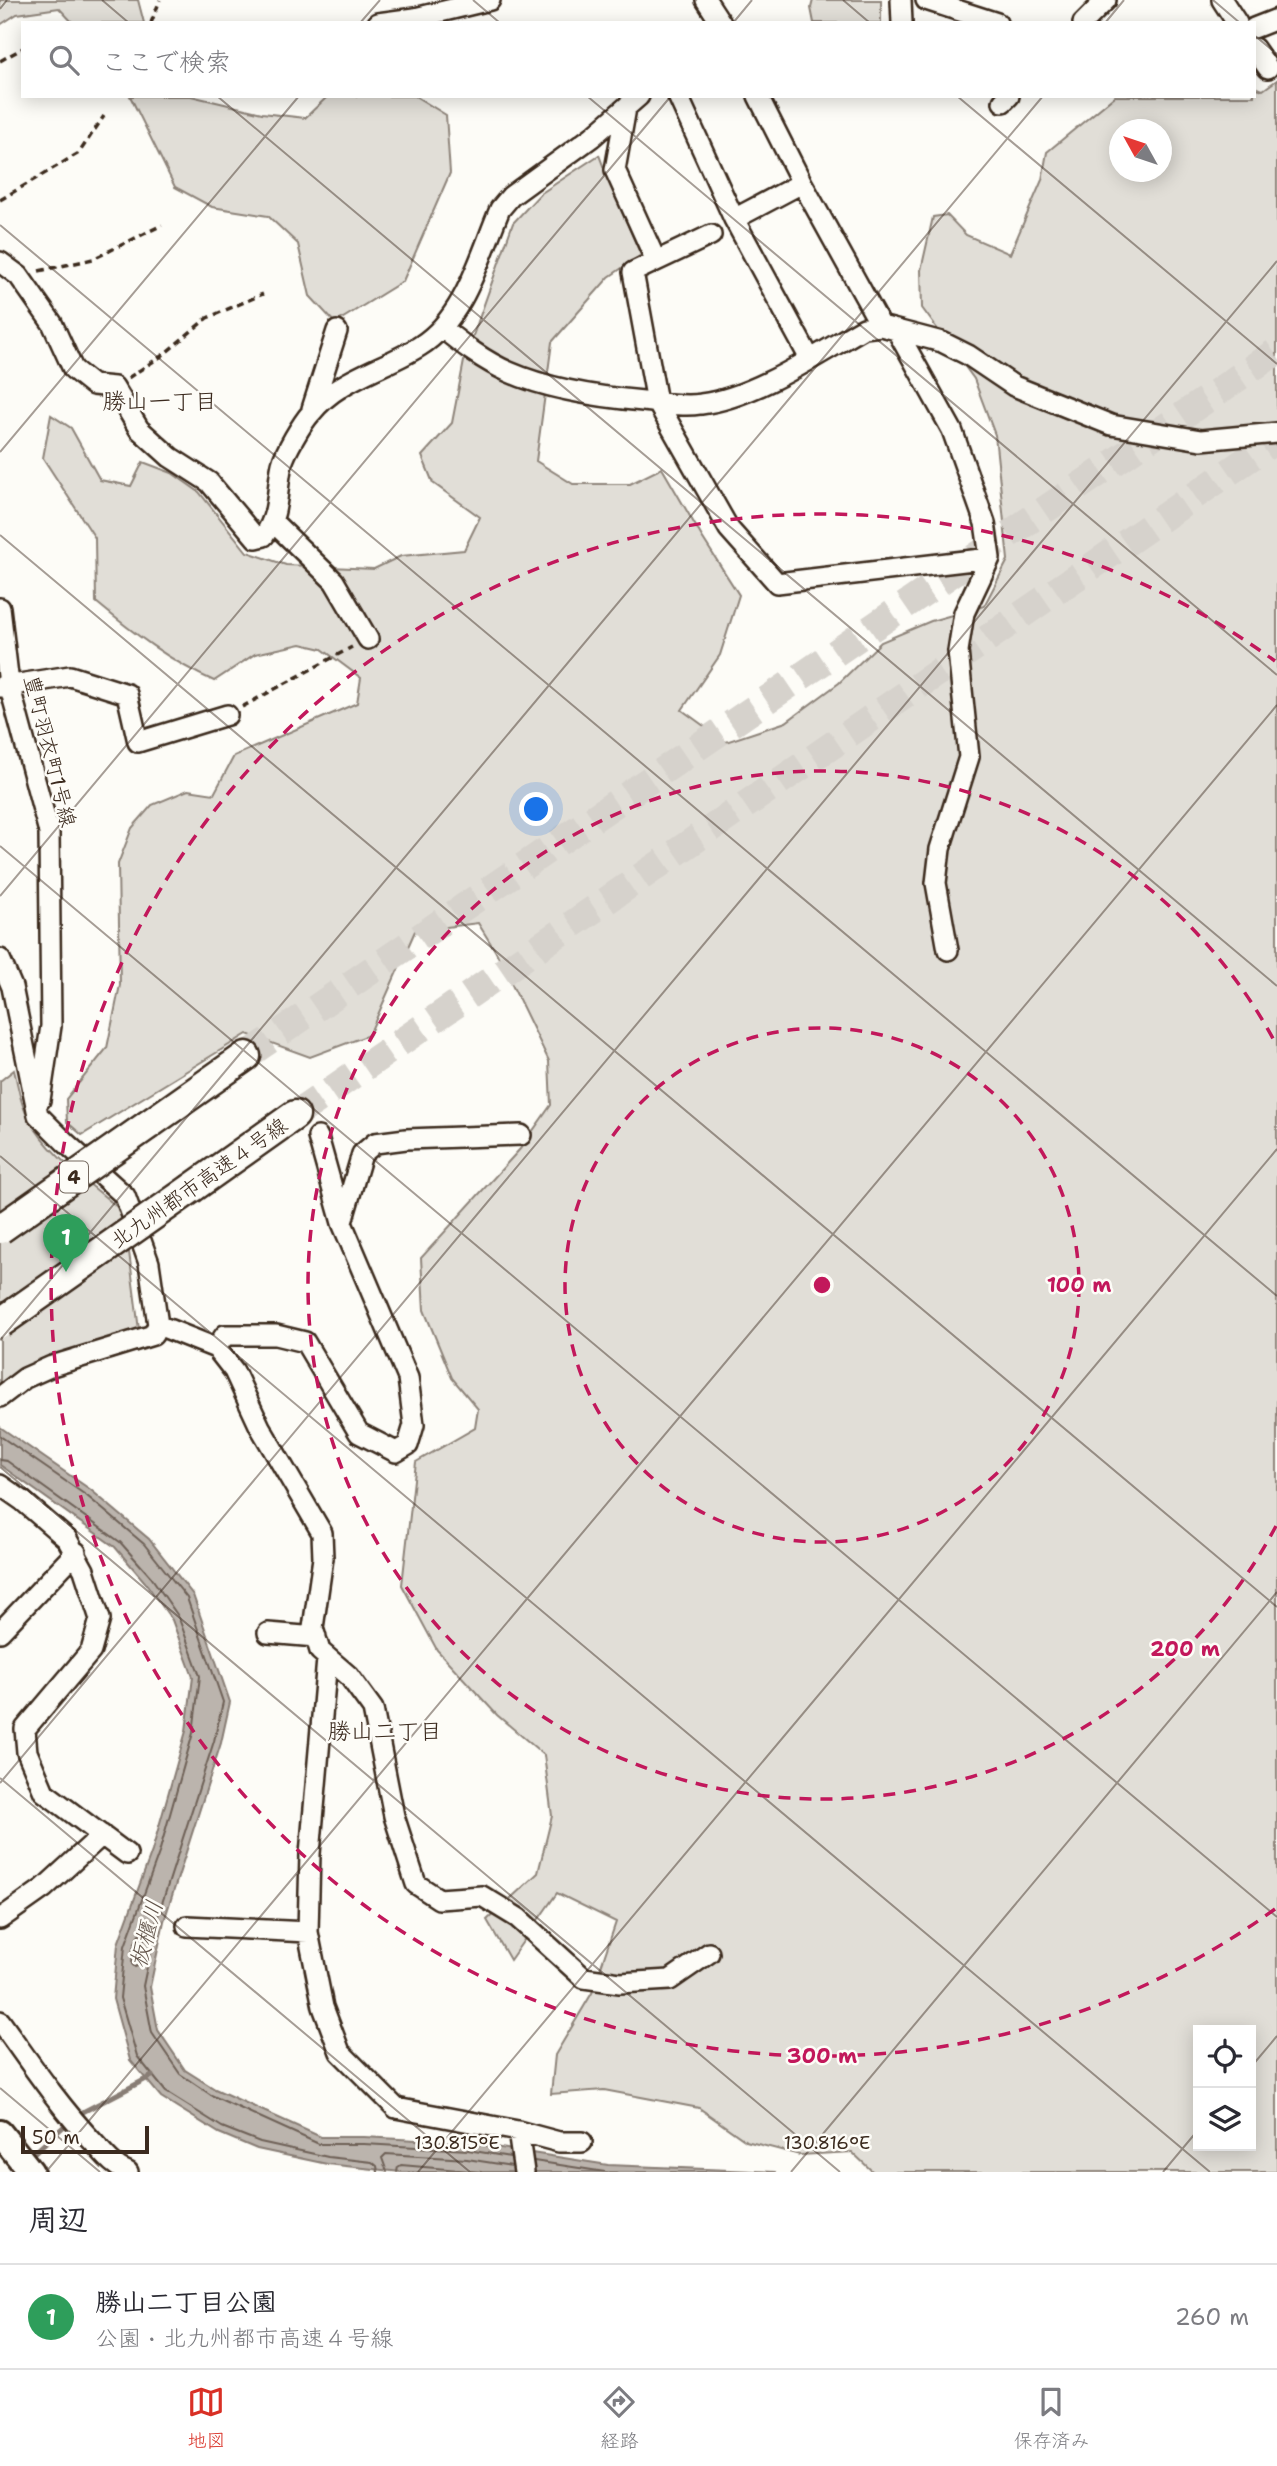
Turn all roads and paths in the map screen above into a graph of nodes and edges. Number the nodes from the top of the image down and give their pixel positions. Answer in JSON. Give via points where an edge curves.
{"nodes":[{"id":1,"x":160,"y":0,"type":"edge"},
{"id":2,"x":489,"y":0,"type":"edge"},
{"id":3,"x":706,"y":0,"type":"edge"},
{"id":4,"x":901,"y":0,"type":"edge"},
{"id":5,"x":926,"y":0,"type":"edge"},
{"id":6,"x":1106,"y":0,"type":"edge"},
{"id":7,"x":1222,"y":0,"type":"edge"},
{"id":8,"x":1277,"y":19,"type":"edge"},
{"id":9,"x":152,"y":21,"type":"edge"},
{"id":10,"x":393,"y":21,"type":"edge"},
{"id":11,"x":720,"y":21,"type":"edge"},
{"id":12,"x":902,"y":21,"type":"edge"},
{"id":13,"x":991,"y":21,"type":"edge"},
{"id":14,"x":1085,"y":21,"type":"edge"},
{"id":15,"x":1236,"y":21,"type":"edge"},
{"id":16,"x":1256,"y":26,"type":"edge"},
{"id":17,"x":21,"y":49,"type":"edge"},
{"id":18,"x":1256,"y":51,"type":"edge"},
{"id":19,"x":0,"y":61,"type":"edge"},
{"id":20,"x":1268,"y":68,"type":"dead end"},
{"id":21,"x":679,"y":98,"type":"edge"},
{"id":22,"x":759,"y":98,"type":"edge"},
{"id":23,"x":633,"y":102,"type":"edge"},
{"id":24,"x":104,"y":116,"type":"dead end"},
{"id":25,"x":802,"y":183,"type":"junction"},
{"id":26,"x":0,"y":200,"type":"edge"},
{"id":27,"x":734,"y":219,"type":"junction"},
{"id":28,"x":162,"y":225,"type":"dead end"},
{"id":29,"x":711,"y":235,"type":"dead end"},
{"id":30,"x":656,"y":261,"type":"junction"},
{"id":31,"x":0,"y":262,"type":"edge"},
{"id":32,"x":19,"y":276,"type":"junction"},
{"id":33,"x":263,"y":294,"type":"dead end"},
{"id":34,"x":442,"y":328,"type":"junction"},
{"id":35,"x":889,"y":329,"type":"junction"},
{"id":36,"x":337,"y":331,"type":"dead end"},
{"id":37,"x":810,"y":359,"type":"junction"},
{"id":38,"x":114,"y":387,"type":"junction"},
{"id":39,"x":657,"y":402,"type":"junction"},
{"id":40,"x":310,"y":413,"type":"junction"},
{"id":41,"x":1277,"y":433,"type":"edge"},
{"id":42,"x":274,"y":522,"type":"junction"},
{"id":43,"x":990,"y":558,"type":"junction"},
{"id":44,"x":0,"y":608,"type":"edge"},
{"id":45,"x":368,"y":639,"type":"joint"},
{"id":46,"x":4,"y":685,"type":"edge"},
{"id":47,"x":228,"y":715,"type":"joint"},
{"id":48,"x":948,"y":950,"type":"dead end"},
{"id":49,"x":0,"y":959,"type":"edge"},
{"id":50,"x":246,"y":1056,"type":"tunnel mouth"},
{"id":51,"x":38,"y":1115,"type":"junction"},
{"id":52,"x":295,"y":1115,"type":"tunnel mouth"},
{"id":53,"x":521,"y":1135,"type":"dead end"},
{"id":54,"x":318,"y":1137,"type":"dead end"},
{"id":55,"x":342,"y":1223,"type":"junction"},
{"id":56,"x":0,"y":1229,"type":"edge"},
{"id":57,"x":0,"y":1323,"type":"edge"},
{"id":58,"x":158,"y":1325,"type":"junction"},
{"id":59,"x":216,"y":1348,"type":"junction"},
{"id":60,"x":0,"y":1397,"type":"edge"},
{"id":61,"x":0,"y":1485,"type":"edge"},
{"id":62,"x":76,"y":1552,"type":"junction"},
{"id":63,"x":0,"y":1632,"type":"edge"},
{"id":64,"x":268,"y":1633,"type":"dead end"},
{"id":65,"x":316,"y":1637,"type":"junction"},
{"id":66,"x":327,"y":1659,"type":"junction"},
{"id":67,"x":102,"y":1835,"type":"junction"},
{"id":68,"x":127,"y":1854,"type":"dead end"},
{"id":69,"x":0,"y":1919,"type":"edge"},
{"id":70,"x":187,"y":1927,"type":"dead end"},
{"id":71,"x":308,"y":1932,"type":"junction"},
{"id":72,"x":709,"y":1953,"type":"dead end"},
{"id":73,"x":0,"y":2021,"type":"edge"},
{"id":74,"x":518,"y":2131,"type":"junction"},
{"id":75,"x":0,"y":2133,"type":"edge"},
{"id":76,"x":582,"y":2142,"type":"dead end"},
{"id":77,"x":31,"y":2172,"type":"edge"},
{"id":78,"x":128,"y":2172,"type":"edge"},
{"id":79,"x":524,"y":2172,"type":"edge"}],
"edges":[{"from":1,"to":9,"type":"path"},
{"from":2,"to":10,"type":"street"},
{"from":3,"to":11,"type":"street"},
{"from":4,"to":12,"type":"street"},
{"from":5,"to":13,"type":"street"},
{"from":6,"to":14,"type":"street"},
{"from":7,"to":15,"type":"street"},
{"from":8,"to":16,"type":"street"},
{"from":17,"to":19,"type":"path"},
{"from":18,"to":20,"type":"street"},
{"from":21,"to":27,"type":"street"},
{"from":22,"to":25,"type":"street"},
{"from":23,"to":30,"type":"street","via":[[615,170]]},
{"from":23,"to":34,"type":"street","via":[[500,209],[457,310]]},
{"from":24,"to":26,"type":"path","via":[[79,153]]},
{"from":25,"to":27,"type":"street"},
{"from":25,"to":35,"type":"street"},
{"from":27,"to":37,"type":"street"},
{"from":28,"to":32,"type":"path","via":[[93,259]]},
{"from":29,"to":30,"type":"street"},
{"from":30,"to":39,"type":"street","via":[[633,272]]},
{"from":31,"to":32,"type":"street"},
{"from":32,"to":38,"type":"street","via":[[52,323],[73,369],[93,385]]},
{"from":33,"to":38,"type":"path","via":[[207,318]]},
{"from":34,"to":39,"type":"street","via":[[499,366],[544,384]]},
{"from":34,"to":40,"type":"street","via":[[420,346],[333,391]]},
{"from":35,"to":37,"type":"street","via":[[864,328]]},
{"from":35,"to":41,"type":"street","via":[[942,342],[1014,386],[1111,425],[1201,440]]},
{"from":35,"to":43,"type":"street","via":[[952,430],[985,523]]},
{"from":36,"to":40,"type":"street"},
{"from":37,"to":39,"type":"street","via":[[734,395],[701,404]]},
{"from":38,"to":42,"type":"street","via":[[139,429],[170,457],[209,482],[256,538],[264,536]]},
{"from":39,"to":43,"type":"street","via":[[729,529],[777,583]]},
{"from":40,"to":42,"type":"street","via":[[283,461]]},
{"from":42,"to":45,"type":"street","via":[[334,581]]},
{"from":43,"to":48,"type":"street","via":[[964,613],[958,650],[969,757],[940,849],[936,883]]},
{"from":44,"to":46,"type":"street","name":"豊町羽衣町1号線"},
{"from":45,"to":47,"type":"path"},
{"from":46,"to":47,"type":"street","via":[[70,676],[127,694],[138,742]]},
{"from":46,"to":51,"type":"street","name":"豊町羽衣町1号線","via":[[49,832],[51,1026]]},
{"from":49,"to":51,"type":"street","via":[[12,987]]},
{"from":50,"to":56,"type":"highway","number":"4","bridge":true},
{"from":51,"to":58,"type":"street","via":[[125,1196],[149,1263]]},
{"from":52,"to":57,"type":"highway","name":"北九州都市高速４号線","bridge":true},
{"from":53,"to":55,"type":"street","via":[[375,1143],[362,1154]]},
{"from":54,"to":55,"type":"street"},
{"from":55,"to":59,"type":"street","via":[[408,1378],[414,1425],[408,1445],[396,1452],[359,1433],[305,1342],[276,1335],[225,1335]]},
{"from":58,"to":59,"type":"street"},
{"from":58,"to":60,"type":"street","via":[[153,1335],[52,1366],[25,1378]]},
{"from":59,"to":65,"type":"street","via":[[234,1371],[260,1427],[322,1533],[313,1628]]},
{"from":61,"to":62,"type":"street","via":[[67,1539]]},
{"from":62,"to":63,"type":"street"},
{"from":62,"to":67,"type":"street","via":[[100,1619],[91,1651],[25,1729],[27,1752],[44,1792]]},
{"from":64,"to":65,"type":"street"},
{"from":65,"to":66,"type":"street"},
{"from":66,"to":71,"type":"street"},
{"from":66,"to":72,"type":"street","via":[[349,1676],[373,1709],[394,1816],[416,1884],[439,1899],[482,1896],[518,1918],[584,1978],[620,1983],[670,1980]]},
{"from":67,"to":68,"type":"street"},
{"from":67,"to":69,"type":"street","via":[[44,1888]]},
{"from":70,"to":71,"type":"street"},
{"from":71,"to":74,"type":"street","via":[[323,2007],[340,2052],[396,2108]]},
{"from":73,"to":78,"type":"street","via":[[69,2115],[118,2169]]},
{"from":74,"to":76,"type":"street","via":[[559,2142]]},
{"from":74,"to":79,"type":"street"},
{"from":75,"to":77,"type":"main road"}]}
